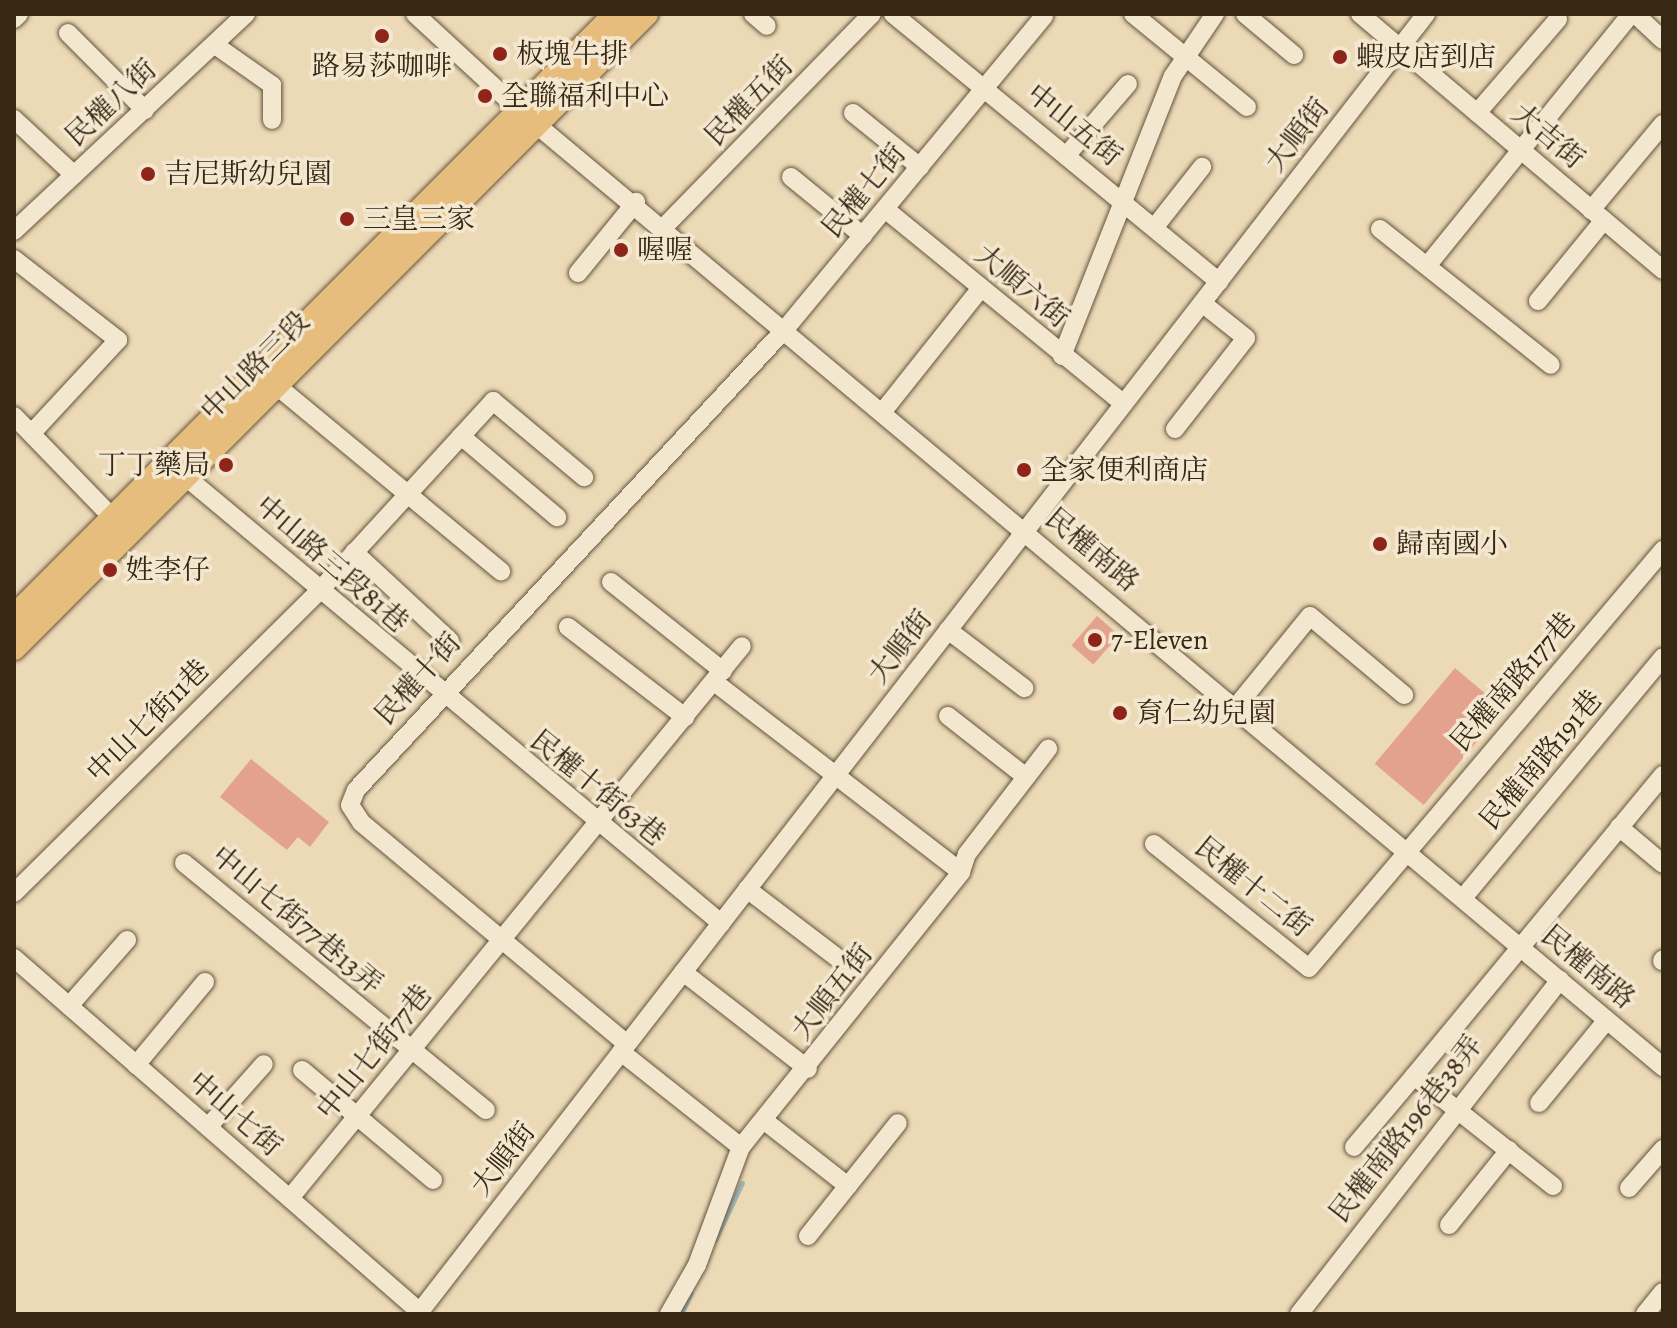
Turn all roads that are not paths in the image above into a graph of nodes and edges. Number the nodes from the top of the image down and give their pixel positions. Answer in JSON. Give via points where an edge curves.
{"nodes":[{"id":1,"x":19,"y":14,"type":"edge"},
{"id":2,"x":246,"y":14,"type":"edge"},
{"id":3,"x":415,"y":14,"type":"edge"},
{"id":4,"x":616,"y":14,"type":"edge"},
{"id":5,"x":646,"y":14,"type":"edge"},
{"id":6,"x":872,"y":14,"type":"edge"},
{"id":7,"x":1133,"y":14,"type":"edge"},
{"id":8,"x":1215,"y":14,"type":"edge"},
{"id":9,"x":1245,"y":14,"type":"edge"},
{"id":10,"x":1360,"y":14,"type":"edge"},
{"id":11,"x":1426,"y":14,"type":"edge"},
{"id":12,"x":1633,"y":14,"type":"edge"},
{"id":13,"x":900,"y":16,"type":"edge"},
{"id":14,"x":1044,"y":16,"type":"dead end"},
{"id":15,"x":14,"y":19,"type":"edge"},
{"id":16,"x":1558,"y":19,"type":"dead end"},
{"id":17,"x":68,"y":33,"type":"dead end"},
{"id":18,"x":1663,"y":40,"type":"edge"},
{"id":19,"x":215,"y":45,"type":"junction"},
{"id":20,"x":1400,"y":48,"type":"junction"},
{"id":21,"x":1294,"y":55,"type":"dead end"},
{"id":22,"x":1189,"y":59,"type":"junction"},
{"id":23,"x":1128,"y":84,"type":"dead end"},
{"id":24,"x":984,"y":89,"type":"junction"},
{"id":25,"x":1247,"y":107,"type":"dead end"},
{"id":26,"x":145,"y":110,"type":"junction"},
{"id":27,"x":853,"y":113,"type":"dead end"},
{"id":28,"x":1477,"y":113,"type":"junction"},
{"id":29,"x":528,"y":117,"type":"junction"},
{"id":30,"x":14,"y":119,"type":"edge"},
{"id":31,"x":272,"y":120,"type":"dead end"},
{"id":32,"x":1663,"y":124,"type":"edge"},
{"id":33,"x":1521,"y":150,"type":"junction"},
{"id":34,"x":1066,"y":156,"type":"junction"},
{"id":35,"x":920,"y":167,"type":"junction"},
{"id":36,"x":1202,"y":167,"type":"dead end"},
{"id":37,"x":74,"y":175,"type":"junction"},
{"id":38,"x":791,"y":177,"type":"dead end"},
{"id":39,"x":1122,"y":200,"type":"junction"},
{"id":40,"x":636,"y":202,"type":"junction"},
{"id":41,"x":885,"y":209,"type":"junction"},
{"id":42,"x":1598,"y":215,"type":"junction"},
{"id":43,"x":665,"y":226,"type":"junction"},
{"id":44,"x":1154,"y":228,"type":"junction"},
{"id":45,"x":1380,"y":229,"type":"dead end"},
{"id":46,"x":14,"y":231,"type":"edge"},
{"id":47,"x":863,"y":236,"type":"junction"},
{"id":48,"x":14,"y":259,"type":"edge"},
{"id":49,"x":1427,"y":266,"type":"junction"},
{"id":50,"x":1663,"y":270,"type":"edge"},
{"id":51,"x":578,"y":273,"type":"dead end"},
{"id":52,"x":1219,"y":282,"type":"junction"},
{"id":53,"x":981,"y":288,"type":"junction"},
{"id":54,"x":1538,"y":301,"type":"dead end"},
{"id":55,"x":1202,"y":303,"type":"junction"},
{"id":56,"x":786,"y":328,"type":"junction"},
{"id":57,"x":1062,"y":356,"type":"junction"},
{"id":58,"x":1551,"y":365,"type":"dead end"},
{"id":59,"x":277,"y":386,"type":"junction"},
{"id":60,"x":1124,"y":404,"type":"junction"},
{"id":61,"x":884,"y":410,"type":"junction"},
{"id":62,"x":14,"y":416,"type":"edge"},
{"id":63,"x":1175,"y":429,"type":"dead end"},
{"id":64,"x":32,"y":433,"type":"junction"},
{"id":65,"x":461,"y":436,"type":"junction"},
{"id":66,"x":186,"y":477,"type":"junction"},
{"id":67,"x":584,"y":477,"type":"dead end"},
{"id":68,"x":408,"y":493,"type":"junction"},
{"id":69,"x":557,"y":517,"type":"dead end"},
{"id":70,"x":113,"y":518,"type":"junction"},
{"id":71,"x":1026,"y":530,"type":"junction"},
{"id":72,"x":1663,"y":550,"type":"edge"},
{"id":73,"x":354,"y":552,"type":"junction"},
{"id":74,"x":501,"y":571,"type":"dead end"},
{"id":75,"x":611,"y":582,"type":"dead end"},
{"id":76,"x":321,"y":589,"type":"junction"},
{"id":77,"x":14,"y":617,"type":"edge"},
{"id":78,"x":568,"y":627,"type":"dead end"},
{"id":79,"x":948,"y":630,"type":"junction"},
{"id":80,"x":450,"y":641,"type":"dead end"},
{"id":81,"x":742,"y":646,"type":"dead end"},
{"id":82,"x":14,"y":648,"type":"edge"},
{"id":83,"x":1663,"y":658,"type":"edge"},
{"id":84,"x":719,"y":676,"type":"junction"},
{"id":85,"x":1024,"y":688,"type":"dead end"},
{"id":86,"x":439,"y":695,"type":"junction"},
{"id":87,"x":1404,"y":695,"type":"dead end"},
{"id":88,"x":1236,"y":707,"type":"junction"},
{"id":89,"x":948,"y":716,"type":"dead end"},
{"id":90,"x":685,"y":717,"type":"junction"},
{"id":91,"x":1048,"y":749,"type":"dead end"},
{"id":92,"x":836,"y":775,"type":"junction"},
{"id":93,"x":1663,"y":775,"type":"edge"},
{"id":94,"x":1026,"y":777,"type":"junction"},
{"id":95,"x":597,"y":824,"type":"junction"},
{"id":96,"x":1619,"y":827,"type":"junction"},
{"id":97,"x":1154,"y":844,"type":"dead end"},
{"id":98,"x":1406,"y":851,"type":"junction"},
{"id":99,"x":184,"y":863,"type":"dead end"},
{"id":100,"x":1663,"y":864,"type":"edge"},
{"id":101,"x":961,"y":872,"type":"junction"},
{"id":102,"x":747,"y":889,"type":"junction"},
{"id":103,"x":14,"y":893,"type":"edge"},
{"id":104,"x":1463,"y":898,"type":"junction"},
{"id":105,"x":721,"y":923,"type":"junction"},
{"id":106,"x":127,"y":940,"type":"dead end"},
{"id":107,"x":502,"y":941,"type":"junction"},
{"id":108,"x":1520,"y":946,"type":"junction"},
{"id":109,"x":835,"y":956,"type":"dead end"},
{"id":110,"x":14,"y":958,"type":"edge"},
{"id":111,"x":683,"y":972,"type":"junction"},
{"id":112,"x":1560,"y":980,"type":"junction"},
{"id":113,"x":205,"y":982,"type":"dead end"},
{"id":114,"x":69,"y":1006,"type":"junction"},
{"id":115,"x":1607,"y":1020,"type":"junction"},
{"id":116,"x":624,"y":1048,"type":"junction"},
{"id":117,"x":411,"y":1051,"type":"junction"},
{"id":118,"x":264,"y":1064,"type":"dead end"},
{"id":119,"x":136,"y":1065,"type":"junction"},
{"id":120,"x":1663,"y":1067,"type":"edge"},
{"id":121,"x":808,"y":1069,"type":"junction"},
{"id":122,"x":302,"y":1070,"type":"dead end"},
{"id":123,"x":1414,"y":1076,"type":"junction"},
{"id":124,"x":1539,"y":1103,"type":"dead end"},
{"id":125,"x":1458,"y":1109,"type":"junction"},
{"id":126,"x":486,"y":1110,"type":"dead end"},
{"id":127,"x":356,"y":1118,"type":"junction"},
{"id":128,"x":766,"y":1122,"type":"junction"},
{"id":129,"x":898,"y":1123,"type":"dead end"},
{"id":130,"x":208,"y":1127,"type":"junction"},
{"id":131,"x":741,"y":1147,"type":"junction"},
{"id":132,"x":1354,"y":1147,"type":"dead end"},
{"id":133,"x":1663,"y":1149,"type":"edge"},
{"id":134,"x":1509,"y":1150,"type":"junction"},
{"id":135,"x":433,"y":1180,"type":"dead end"},
{"id":136,"x":848,"y":1186,"type":"junction"},
{"id":137,"x":1553,"y":1186,"type":"dead end"},
{"id":138,"x":1629,"y":1188,"type":"dead end"},
{"id":139,"x":290,"y":1198,"type":"junction"},
{"id":140,"x":1449,"y":1225,"type":"dead end"},
{"id":141,"x":808,"y":1236,"type":"dead end"},
{"id":142,"x":1663,"y":1292,"type":"edge"},
{"id":143,"x":419,"y":1313,"type":"edge"},
{"id":144,"x":669,"y":1314,"type":"edge"},
{"id":145,"x":1299,"y":1314,"type":"edge"},
{"id":146,"x":1645,"y":1314,"type":"edge"}],
"edges":[{"from":1,"to":15,"type":"street"},
{"from":2,"to":19,"type":"street","name":"民權八街"},
{"from":3,"to":29,"type":"street","name":"民權南路"},
{"from":4,"to":29,"type":"main road"},
{"from":5,"to":29,"type":"main road"},
{"from":6,"to":43,"type":"street","name":"民權五街"},
{"from":7,"to":22,"type":"street"},
{"from":8,"to":22,"type":"street"},
{"from":9,"to":21,"type":"street"},
{"from":10,"to":20,"type":"street","name":"大吉街"},
{"from":11,"to":20,"type":"street","name":"大順街"},
{"from":12,"to":18,"type":"street"},
{"from":12,"to":33,"type":"street"},
{"from":13,"to":24,"type":"street","name":"中山五街"},
{"from":14,"to":24,"type":"street","name":"民權七街"},
{"from":16,"to":28,"type":"street"},
{"from":17,"to":26,"type":"street"},
{"from":19,"to":26,"type":"street","name":"民權八街"},
{"from":19,"to":31,"type":"street","via":[[272,85]]},
{"from":20,"to":28,"type":"street","name":"大吉街"},
{"from":20,"to":52,"type":"street","name":"大順街"},
{"from":22,"to":25,"type":"street"},
{"from":22,"to":39,"type":"street","via":[[1173,76]]},
{"from":23,"to":34,"type":"street"},
{"from":24,"to":34,"type":"street","name":"中山五街"},
{"from":24,"to":35,"type":"street","name":"民權七街"},
{"from":26,"to":37,"type":"street","name":"民權八街"},
{"from":27,"to":35,"type":"street"},
{"from":28,"to":33,"type":"street","name":"大吉街"},
{"from":29,"to":40,"type":"street","name":"民權南路"},
{"from":29,"to":59,"type":"main road","name":"中山路三段"},
{"from":29,"to":70,"type":"main road","name":"中山路三段"},
{"from":30,"to":37,"type":"street"},
{"from":32,"to":42,"type":"street"},
{"from":33,"to":42,"type":"street","name":"大吉街"},
{"from":33,"to":49,"type":"street"},
{"from":34,"to":39,"type":"street","name":"中山五街"},
{"from":35,"to":41,"type":"street","name":"民權七街"},
{"from":36,"to":44,"type":"street"},
{"from":37,"to":46,"type":"street","name":"民權八街"},
{"from":38,"to":47,"type":"street"},
{"from":39,"to":44,"type":"street","name":"中山五街"},
{"from":39,"to":57,"type":"street"},
{"from":40,"to":43,"type":"street","name":"民權南路"},
{"from":40,"to":51,"type":"street"},
{"from":41,"to":47,"type":"street","name":"民權七街"},
{"from":41,"to":53,"type":"street","name":"大順六街"},
{"from":42,"to":50,"type":"street","name":"大吉街"},
{"from":42,"to":54,"type":"street"},
{"from":43,"to":56,"type":"street","name":"民權南路"},
{"from":44,"to":52,"type":"street","name":"中山五街"},
{"from":45,"to":49,"type":"street"},
{"from":47,"to":56,"type":"street","name":"民權七街"},
{"from":48,"to":64,"type":"street","via":[[118,340]]},
{"from":49,"to":58,"type":"street"},
{"from":52,"to":55,"type":"street","name":"大順街"},
{"from":53,"to":57,"type":"street","name":"大順六街"},
{"from":53,"to":61,"type":"street"},
{"from":55,"to":60,"type":"street","name":"大順街"},
{"from":55,"to":63,"type":"street","via":[[1246,338]]},
{"from":56,"to":61,"type":"street","name":"民權南路"},
{"from":56,"to":86,"type":"street","name":"民權十街"},
{"from":57,"to":60,"type":"street","name":"大順六街"},
{"from":59,"to":66,"type":"main road","name":"中山路三段"},
{"from":59,"to":68,"type":"street"},
{"from":60,"to":71,"type":"street","name":"大順街"},
{"from":61,"to":71,"type":"street","name":"民權南路"},
{"from":62,"to":64,"type":"street"},
{"from":64,"to":70,"type":"street"},
{"from":65,"to":67,"type":"street","name":"中山七街11巷","via":[[493,401]]},
{"from":65,"to":68,"type":"street","name":"中山七街11巷"},
{"from":65,"to":69,"type":"street"},
{"from":66,"to":76,"type":"street","name":"中山路三段81巷"},
{"from":66,"to":82,"type":"main road","name":"中山路三段"},
{"from":68,"to":73,"type":"street","name":"中山七街11巷"},
{"from":68,"to":74,"type":"street"},
{"from":70,"to":77,"type":"main road","name":"中山路三段"},
{"from":71,"to":79,"type":"street","name":"大順街"},
{"from":71,"to":88,"type":"street","name":"民權南路"},
{"from":72,"to":98,"type":"street","name":"民權南路177巷"},
{"from":73,"to":76,"type":"street","name":"中山七街11巷"},
{"from":73,"to":80,"type":"street"},
{"from":75,"to":84,"type":"street"},
{"from":76,"to":86,"type":"street","name":"中山路三段81巷"},
{"from":76,"to":103,"type":"street","name":"中山七街11巷"},
{"from":78,"to":90,"type":"street"},
{"from":79,"to":85,"type":"street"},
{"from":79,"to":92,"type":"street","name":"大順街"},
{"from":81,"to":84,"type":"street","name":"中山七街77巷"},
{"from":83,"to":104,"type":"street","name":"民權南路191巷"},
{"from":84,"to":90,"type":"street","name":"中山七街77巷"},
{"from":84,"to":92,"type":"street"},
{"from":86,"to":95,"type":"street","name":"民權十街63巷"},
{"from":86,"to":107,"type":"street","name":"民權十街","via":[[350,805]]},
{"from":87,"to":88,"type":"street","via":[[1310,616]]},
{"from":88,"to":98,"type":"street","name":"民權南路"},
{"from":89,"to":94,"type":"street"},
{"from":90,"to":95,"type":"street","name":"中山七街77巷"},
{"from":91,"to":94,"type":"street","name":"大順五街"},
{"from":92,"to":101,"type":"street"},
{"from":92,"to":102,"type":"street","name":"大順街"},
{"from":93,"to":96,"type":"street"},
{"from":94,"to":101,"type":"street","name":"大順五街"},
{"from":95,"to":105,"type":"street","name":"民權十街63巷"},
{"from":95,"to":107,"type":"street","name":"中山七街77巷"},
{"from":96,"to":100,"type":"street"},
{"from":96,"to":108,"type":"street"},
{"from":97,"to":98,"type":"street","name":"民權十二街","via":[[1309,968]]},
{"from":98,"to":104,"type":"street","name":"民權南路"},
{"from":99,"to":117,"type":"street","name":"中山七街77巷13弄"},
{"from":101,"to":121,"type":"street","name":"大順五街"},
{"from":102,"to":105,"type":"street","name":"大順街"},
{"from":102,"to":109,"type":"street"},
{"from":104,"to":108,"type":"street","name":"民權南路"},
{"from":105,"to":111,"type":"street","name":"大順街"},
{"from":106,"to":114,"type":"street"},
{"from":107,"to":116,"type":"street","name":"民權十街"},
{"from":107,"to":117,"type":"street","name":"中山七街77巷"},
{"from":108,"to":112,"type":"street","name":"民權南路"},
{"from":108,"to":123,"type":"street"},
{"from":110,"to":114,"type":"street","name":"中山七街"},
{"from":111,"to":116,"type":"street","name":"大順街"},
{"from":111,"to":121,"type":"street"},
{"from":112,"to":115,"type":"street","name":"民權南路"},
{"from":112,"to":125,"type":"street","name":"民權南路196巷38弄"},
{"from":113,"to":119,"type":"street"},
{"from":114,"to":119,"type":"street","name":"中山七街"},
{"from":115,"to":120,"type":"street","name":"民權南路"},
{"from":115,"to":124,"type":"street"},
{"from":116,"to":131,"type":"street"},
{"from":116,"to":143,"type":"street","name":"大順街"},
{"from":117,"to":126,"type":"street","name":"中山七街77巷13弄"},
{"from":117,"to":127,"type":"street","name":"中山七街77巷"},
{"from":118,"to":130,"type":"street"},
{"from":119,"to":130,"type":"street","name":"中山七街"},
{"from":121,"to":128,"type":"street","name":"大順五街"},
{"from":122,"to":127,"type":"street"},
{"from":123,"to":125,"type":"street"},
{"from":123,"to":132,"type":"street"},
{"from":125,"to":134,"type":"street"},
{"from":125,"to":145,"type":"street","name":"民權南路196巷38弄"},
{"from":127,"to":135,"type":"street"},
{"from":127,"to":139,"type":"street","name":"中山七街77巷"},
{"from":128,"to":131,"type":"street","name":"大順五街"},
{"from":128,"to":136,"type":"street"},
{"from":129,"to":136,"type":"street"},
{"from":130,"to":139,"type":"street","name":"中山七街"},
{"from":131,"to":144,"type":"street","via":[[697,1265]]},
{"from":133,"to":138,"type":"street"},
{"from":134,"to":137,"type":"street"},
{"from":134,"to":140,"type":"street"},
{"from":136,"to":141,"type":"street"},
{"from":139,"to":143,"type":"street","name":"中山七街"},
{"from":142,"to":146,"type":"street"}]}
